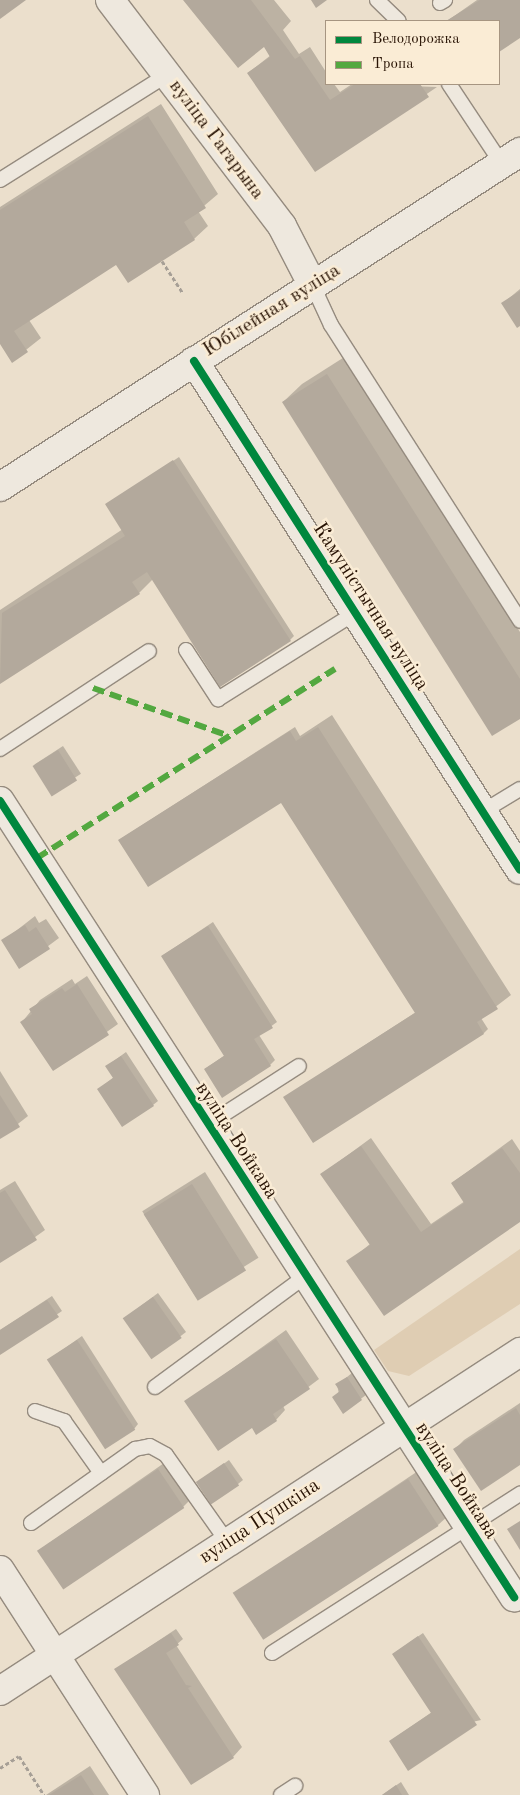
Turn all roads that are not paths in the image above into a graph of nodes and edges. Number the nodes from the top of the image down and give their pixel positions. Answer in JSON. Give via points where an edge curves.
{"nodes":[{"id":1,"x":110,"y":0,"type":"edge"},
{"id":2,"x":377,"y":0,"type":"edge"},
{"id":3,"x":397,"y":20,"type":"edge"},
{"id":4,"x":167,"y":74,"type":"junction"},
{"id":5,"x":450,"y":85,"type":"edge"},
{"id":6,"x":511,"y":158,"type":"edge"},
{"id":7,"x":0,"y":180,"type":"edge"},
{"id":8,"x":313,"y":286,"type":"junction"},
{"id":9,"x":194,"y":361,"type":"junction"},
{"id":10,"x":0,"y":487,"type":"edge"},
{"id":11,"x":355,"y":613,"type":"junction"},
{"id":12,"x":520,"y":620,"type":"edge"},
{"id":13,"x":186,"y":650,"type":"dead end"},
{"id":14,"x":149,"y":651,"type":"dead end"},
{"id":15,"x":0,"y":750,"type":"edge"},
{"id":16,"x":520,"y":789,"type":"edge"},
{"id":17,"x":0,"y":801,"type":"edge"},
{"id":18,"x":482,"y":812,"type":"junction"},
{"id":19,"x":520,"y":870,"type":"edge"},
{"id":20,"x":299,"y":1066,"type":"dead end"},
{"id":21,"x":207,"y":1125,"type":"junction"},
{"id":22,"x":304,"y":1277,"type":"junction"},
{"id":23,"x":519,"y":1356,"type":"edge"},
{"id":24,"x":155,"y":1387,"type":"dead end"},
{"id":25,"x":35,"y":1411,"type":"dead end"},
{"id":26,"x":403,"y":1429,"type":"junction"},
{"id":27,"x":101,"y":1473,"type":"junction"},
{"id":28,"x":520,"y":1494,"type":"edge"},
{"id":29,"x":31,"y":1523,"type":"dead end"},
{"id":30,"x":467,"y":1527,"type":"junction"},
{"id":31,"x":228,"y":1543,"type":"junction"},
{"id":32,"x":0,"y":1570,"type":"edge"},
{"id":33,"x":514,"y":1597,"type":"dead end"},
{"id":34,"x":272,"y":1653,"type":"dead end"},
{"id":35,"x":55,"y":1655,"type":"junction"},
{"id":36,"x":0,"y":1691,"type":"edge"},
{"id":37,"x":295,"y":1786,"type":"dead end"},
{"id":38,"x":145,"y":1795,"type":"edge"},
{"id":39,"x":281,"y":1795,"type":"edge"}],
"edges":[{"from":1,"to":4,"type":"street","name":"вуліца Гагарына"},
{"from":2,"to":3,"type":"lane"},
{"from":4,"to":7,"type":"lane"},
{"from":4,"to":8,"type":"street","name":"вуліца Гагарына","via":[[282,226]]},
{"from":5,"to":6,"type":"lane"},
{"from":6,"to":8,"type":"street","name":"Юбілейная вуліца"},
{"from":8,"to":9,"type":"street","name":"Юбілейная вуліца"},
{"from":8,"to":12,"type":"lane","via":[[331,325]]},
{"from":9,"to":10,"type":"street","name":"Юбілейная вуліца"},
{"from":9,"to":11,"type":"street","name":"Камуністычная вуліца"},
{"from":11,"to":13,"type":"lane","via":[[218,699]]},
{"from":11,"to":18,"type":"street","name":"Камуністычная вуліца"},
{"from":14,"to":15,"type":"lane"},
{"from":16,"to":18,"type":"lane"},
{"from":17,"to":21,"type":"street","name":"вуліца Войкава"},
{"from":18,"to":19,"type":"street","name":"Камуністычная вуліца"},
{"from":20,"to":21,"type":"lane"},
{"from":21,"to":22,"type":"street","name":"вуліца Войкава"},
{"from":22,"to":24,"type":"lane"},
{"from":22,"to":26,"type":"street","name":"вуліца Войкава"},
{"from":23,"to":26,"type":"street","name":"вуліца Пушкіна"},
{"from":25,"to":27,"type":"lane","via":[[64,1421]]},
{"from":26,"to":30,"type":"street","name":"вуліца Войкава"},
{"from":26,"to":31,"type":"street","name":"вуліца Пушкіна"},
{"from":27,"to":29,"type":"lane"},
{"from":27,"to":31,"type":"lane","via":[[135,1449],[150,1446],[166,1455]]},
{"from":28,"to":30,"type":"lane"},
{"from":30,"to":33,"type":"street","name":"вуліца Войкава"},
{"from":30,"to":34,"type":"lane"},
{"from":31,"to":35,"type":"street","name":"вуліца Пушкіна"},
{"from":32,"to":35,"type":"street"},
{"from":35,"to":36,"type":"street","name":"вуліца Пушкіна"},
{"from":35,"to":38,"type":"street"},
{"from":37,"to":39,"type":"lane"}]}
